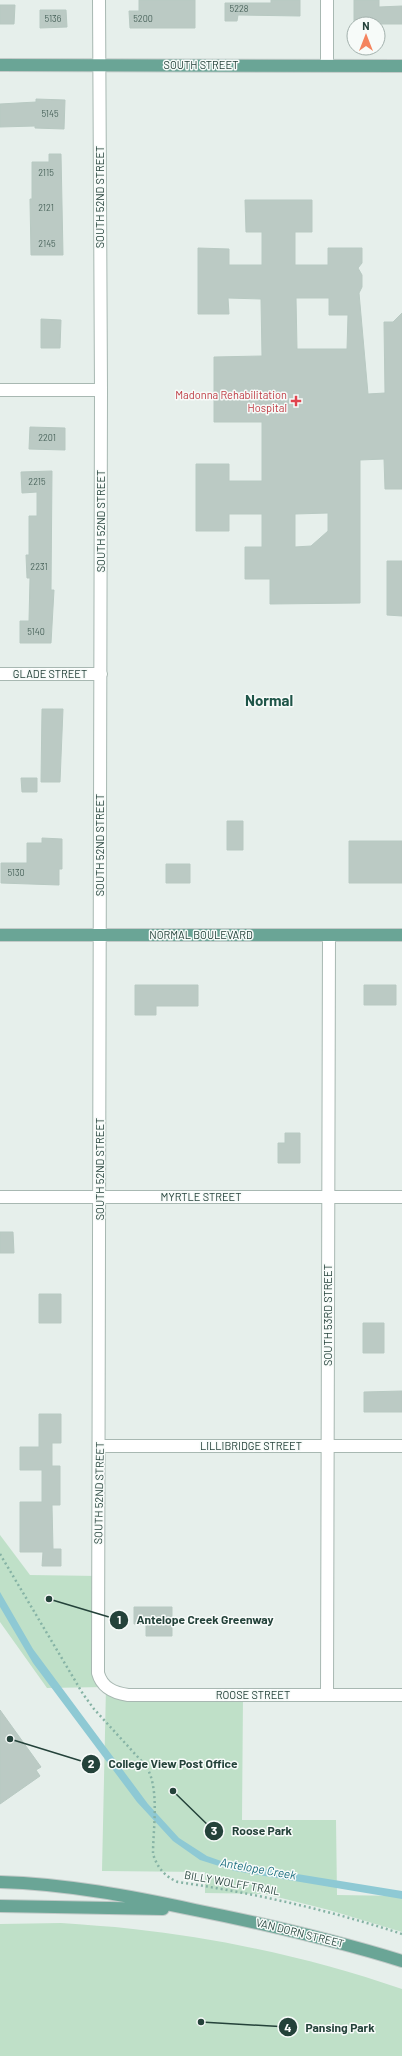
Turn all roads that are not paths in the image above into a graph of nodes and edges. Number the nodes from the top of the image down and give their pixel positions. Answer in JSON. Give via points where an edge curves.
{"nodes":[{"id":1,"x":99,"y":0,"type":"edge"},
{"id":2,"x":327,"y":0,"type":"edge"},
{"id":3,"x":0,"y":65,"type":"edge"},
{"id":4,"x":98,"y":65,"type":"junction"},
{"id":5,"x":327,"y":65,"type":"junction"},
{"id":6,"x":402,"y":66,"type":"edge"},
{"id":7,"x":0,"y":390,"type":"edge"},
{"id":8,"x":101,"y":390,"type":"junction"},
{"id":9,"x":0,"y":674,"type":"edge"},
{"id":10,"x":101,"y":674,"type":"junction"},
{"id":11,"x":0,"y":935,"type":"edge"},
{"id":12,"x":99,"y":935,"type":"junction"},
{"id":13,"x":328,"y":935,"type":"junction"},
{"id":14,"x":402,"y":935,"type":"edge"},
{"id":15,"x":0,"y":1197,"type":"edge"},
{"id":16,"x":100,"y":1197,"type":"junction"},
{"id":17,"x":328,"y":1197,"type":"junction"},
{"id":18,"x":402,"y":1197,"type":"edge"},
{"id":19,"x":99,"y":1446,"type":"junction"},
{"id":20,"x":328,"y":1446,"type":"junction"},
{"id":21,"x":402,"y":1446,"type":"edge"},
{"id":22,"x":106,"y":1687,"type":"joint"},
{"id":23,"x":327,"y":1695,"type":"junction"},
{"id":24,"x":402,"y":1695,"type":"edge"},
{"id":25,"x":0,"y":1882,"type":"edge"},
{"id":26,"x":0,"y":1906,"type":"edge"},
{"id":27,"x":198,"y":1910,"type":"junction"},
{"id":28,"x":402,"y":1961,"type":"edge"}],
"edges":[{"from":1,"to":4,"type":"street","name":"SOUTH 52ND STREET"},
{"from":2,"to":5,"type":"street"},
{"from":3,"to":4,"type":"main road","name":"SOUTH STREET"},
{"from":4,"to":5,"type":"main road","name":"SOUTH STREET"},
{"from":4,"to":8,"type":"street","name":"SOUTH 52ND STREET"},
{"from":5,"to":6,"type":"main road","name":"SOUTH STREET"},
{"from":7,"to":8,"type":"street"},
{"from":8,"to":10,"type":"street","name":"SOUTH 52ND STREET"},
{"from":9,"to":10,"type":"street","name":"GLADE STREET"},
{"from":10,"to":12,"type":"street","name":"SOUTH 52ND STREET"},
{"from":11,"to":12,"type":"main road","name":"NORMAL BOULEVARD"},
{"from":12,"to":13,"type":"main road","name":"NORMAL BOULEVARD"},
{"from":12,"to":16,"type":"street","name":"SOUTH 52ND STREET"},
{"from":13,"to":14,"type":"main road","name":"NORMAL BOULEVARD"},
{"from":13,"to":17,"type":"street","name":"SOUTH 53RD STREET"},
{"from":15,"to":16,"type":"street","name":"MYRTLE STREET"},
{"from":16,"to":17,"type":"street","name":"MYRTLE STREET"},
{"from":16,"to":19,"type":"street","name":"SOUTH 52ND STREET"},
{"from":17,"to":18,"type":"street","name":"MYRTLE STREET"},
{"from":17,"to":20,"type":"street","name":"SOUTH 53RD STREET"},
{"from":19,"to":20,"type":"street","name":"LILLIBRIDGE STREET"},
{"from":19,"to":22,"type":"street","name":"SOUTH 52ND STREET","via":[[97,1668],[99,1677]]},
{"from":20,"to":21,"type":"street","name":"LILLIBRIDGE STREET"},
{"from":20,"to":23,"type":"street","name":"SOUTH 53RD STREET"},
{"from":22,"to":23,"type":"street","name":"ROOSE STREET","via":[[116,1693],[128,1695]]},
{"from":23,"to":24,"type":"street","name":"ROOSE STREET"},
{"from":25,"to":27,"type":"main road","name":"VAN DORN STREET","via":[[73,1887]]},
{"from":26,"to":27,"type":"main road","name":"VAN DORN STREET"},
{"from":27,"to":28,"type":"main road","name":"VAN DORN STREET","via":[[321,1937]]}]}
